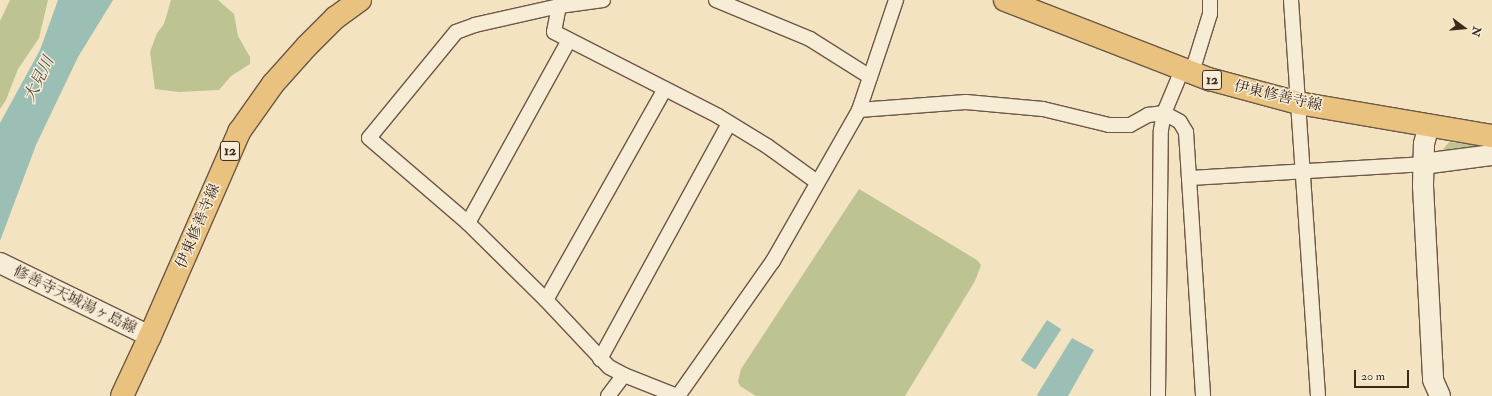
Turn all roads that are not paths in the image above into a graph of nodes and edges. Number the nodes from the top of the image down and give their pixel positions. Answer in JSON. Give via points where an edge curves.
{"nodes":[{"id":1,"x":360,"y":0,"type":"edge"},
{"id":2,"x":604,"y":0,"type":"edge"},
{"id":3,"x":716,"y":0,"type":"edge"},
{"id":4,"x":896,"y":0,"type":"edge"},
{"id":5,"x":1005,"y":0,"type":"edge"},
{"id":6,"x":1210,"y":0,"type":"edge"},
{"id":7,"x":1290,"y":0,"type":"edge"},
{"id":8,"x":559,"y":6,"type":"junction"},
{"id":9,"x":569,"y":40,"type":"junction"},
{"id":10,"x":1187,"y":71,"type":"junction"},
{"id":11,"x":870,"y":77,"type":"junction"},
{"id":12,"x":665,"y":89,"type":"junction"},
{"id":13,"x":1298,"y":103,"type":"junction"},
{"id":14,"x":859,"y":110,"type":"junction"},
{"id":15,"x":1164,"y":113,"type":"junction"},
{"id":16,"x":729,"y":123,"type":"junction"},
{"id":17,"x":1429,"y":125,"type":"junction"},
{"id":18,"x":1492,"y":136,"type":"edge"},
{"id":19,"x":1492,"y":155,"type":"edge"},
{"id":20,"x":1424,"y":164,"type":"junction"},
{"id":21,"x":1302,"y":171,"type":"junction"},
{"id":22,"x":1189,"y":178,"type":"junction"},
{"id":23,"x":817,"y":182,"type":"junction"},
{"id":24,"x":468,"y":223,"type":"junction"},
{"id":25,"x":0,"y":263,"type":"edge"},
{"id":26,"x":546,"y":300,"type":"junction"},
{"id":27,"x":150,"y":336,"type":"junction"},
{"id":28,"x":600,"y":359,"type":"junction"},
{"id":29,"x":624,"y":375,"type":"junction"},
{"id":30,"x":1432,"y":391,"type":"edge"},
{"id":31,"x":122,"y":396,"type":"edge"},
{"id":32,"x":608,"y":396,"type":"edge"},
{"id":33,"x":678,"y":396,"type":"edge"},
{"id":34,"x":1158,"y":396,"type":"edge"},
{"id":35,"x":1203,"y":396,"type":"edge"},
{"id":36,"x":1318,"y":396,"type":"edge"}],
"edges":[{"from":1,"to":27,"type":"main road","name":"伊東修善寺線","number":"12","via":[[335,18],[307,46],[273,84],[239,132]]},
{"from":2,"to":8,"type":"street"},
{"from":3,"to":11,"type":"street","via":[[810,40]]},
{"from":4,"to":11,"type":"street"},
{"from":5,"to":10,"type":"main road","name":"伊東修善寺線","number":"12"},
{"from":6,"to":10,"type":"street","via":[[1210,14]]},
{"from":7,"to":13,"type":"street"},
{"from":8,"to":9,"type":"street","via":[[554,32]]},
{"from":8,"to":24,"type":"street","via":[[475,25],[456,32],[369,138]]},
{"from":9,"to":12,"type":"street"},
{"from":9,"to":24,"type":"street"},
{"from":10,"to":13,"type":"main road","name":"伊東修善寺線","number":"12"},
{"from":10,"to":15,"type":"street"},
{"from":11,"to":14,"type":"street"},
{"from":12,"to":16,"type":"street"},
{"from":12,"to":26,"type":"street"},
{"from":13,"to":17,"type":"main road","name":"伊東修善寺線","number":"12"},
{"from":13,"to":21,"type":"street"},
{"from":14,"to":15,"type":"street","via":[[966,102],[1043,109],[1109,126],[1130,124],[1148,116]]},
{"from":14,"to":23,"type":"street"},
{"from":15,"to":22,"type":"street","via":[[1180,122],[1186,132]]},
{"from":15,"to":34,"type":"street","via":[[1161,130]]},
{"from":16,"to":23,"type":"street","via":[[767,146]]},
{"from":16,"to":28,"type":"street"},
{"from":17,"to":18,"type":"main road","name":"伊東修善寺線","number":"12"},
{"from":17,"to":20,"type":"street","via":[[1424,144]]},
{"from":19,"to":20,"type":"street"},
{"from":20,"to":21,"type":"street"},
{"from":20,"to":30,"type":"street"},
{"from":21,"to":22,"type":"street"},
{"from":21,"to":36,"type":"street"},
{"from":22,"to":35,"type":"street"},
{"from":23,"to":33,"type":"street","via":[[772,261]]},
{"from":24,"to":26,"type":"street"},
{"from":25,"to":27,"type":"street","name":"修善寺天城湯ヶ島線"},
{"from":26,"to":28,"type":"street"},
{"from":27,"to":31,"type":"main road","name":"伊東修善寺線","number":"12"},
{"from":28,"to":29,"type":"street"},
{"from":29,"to":32,"type":"street"},
{"from":29,"to":33,"type":"street"}]}
